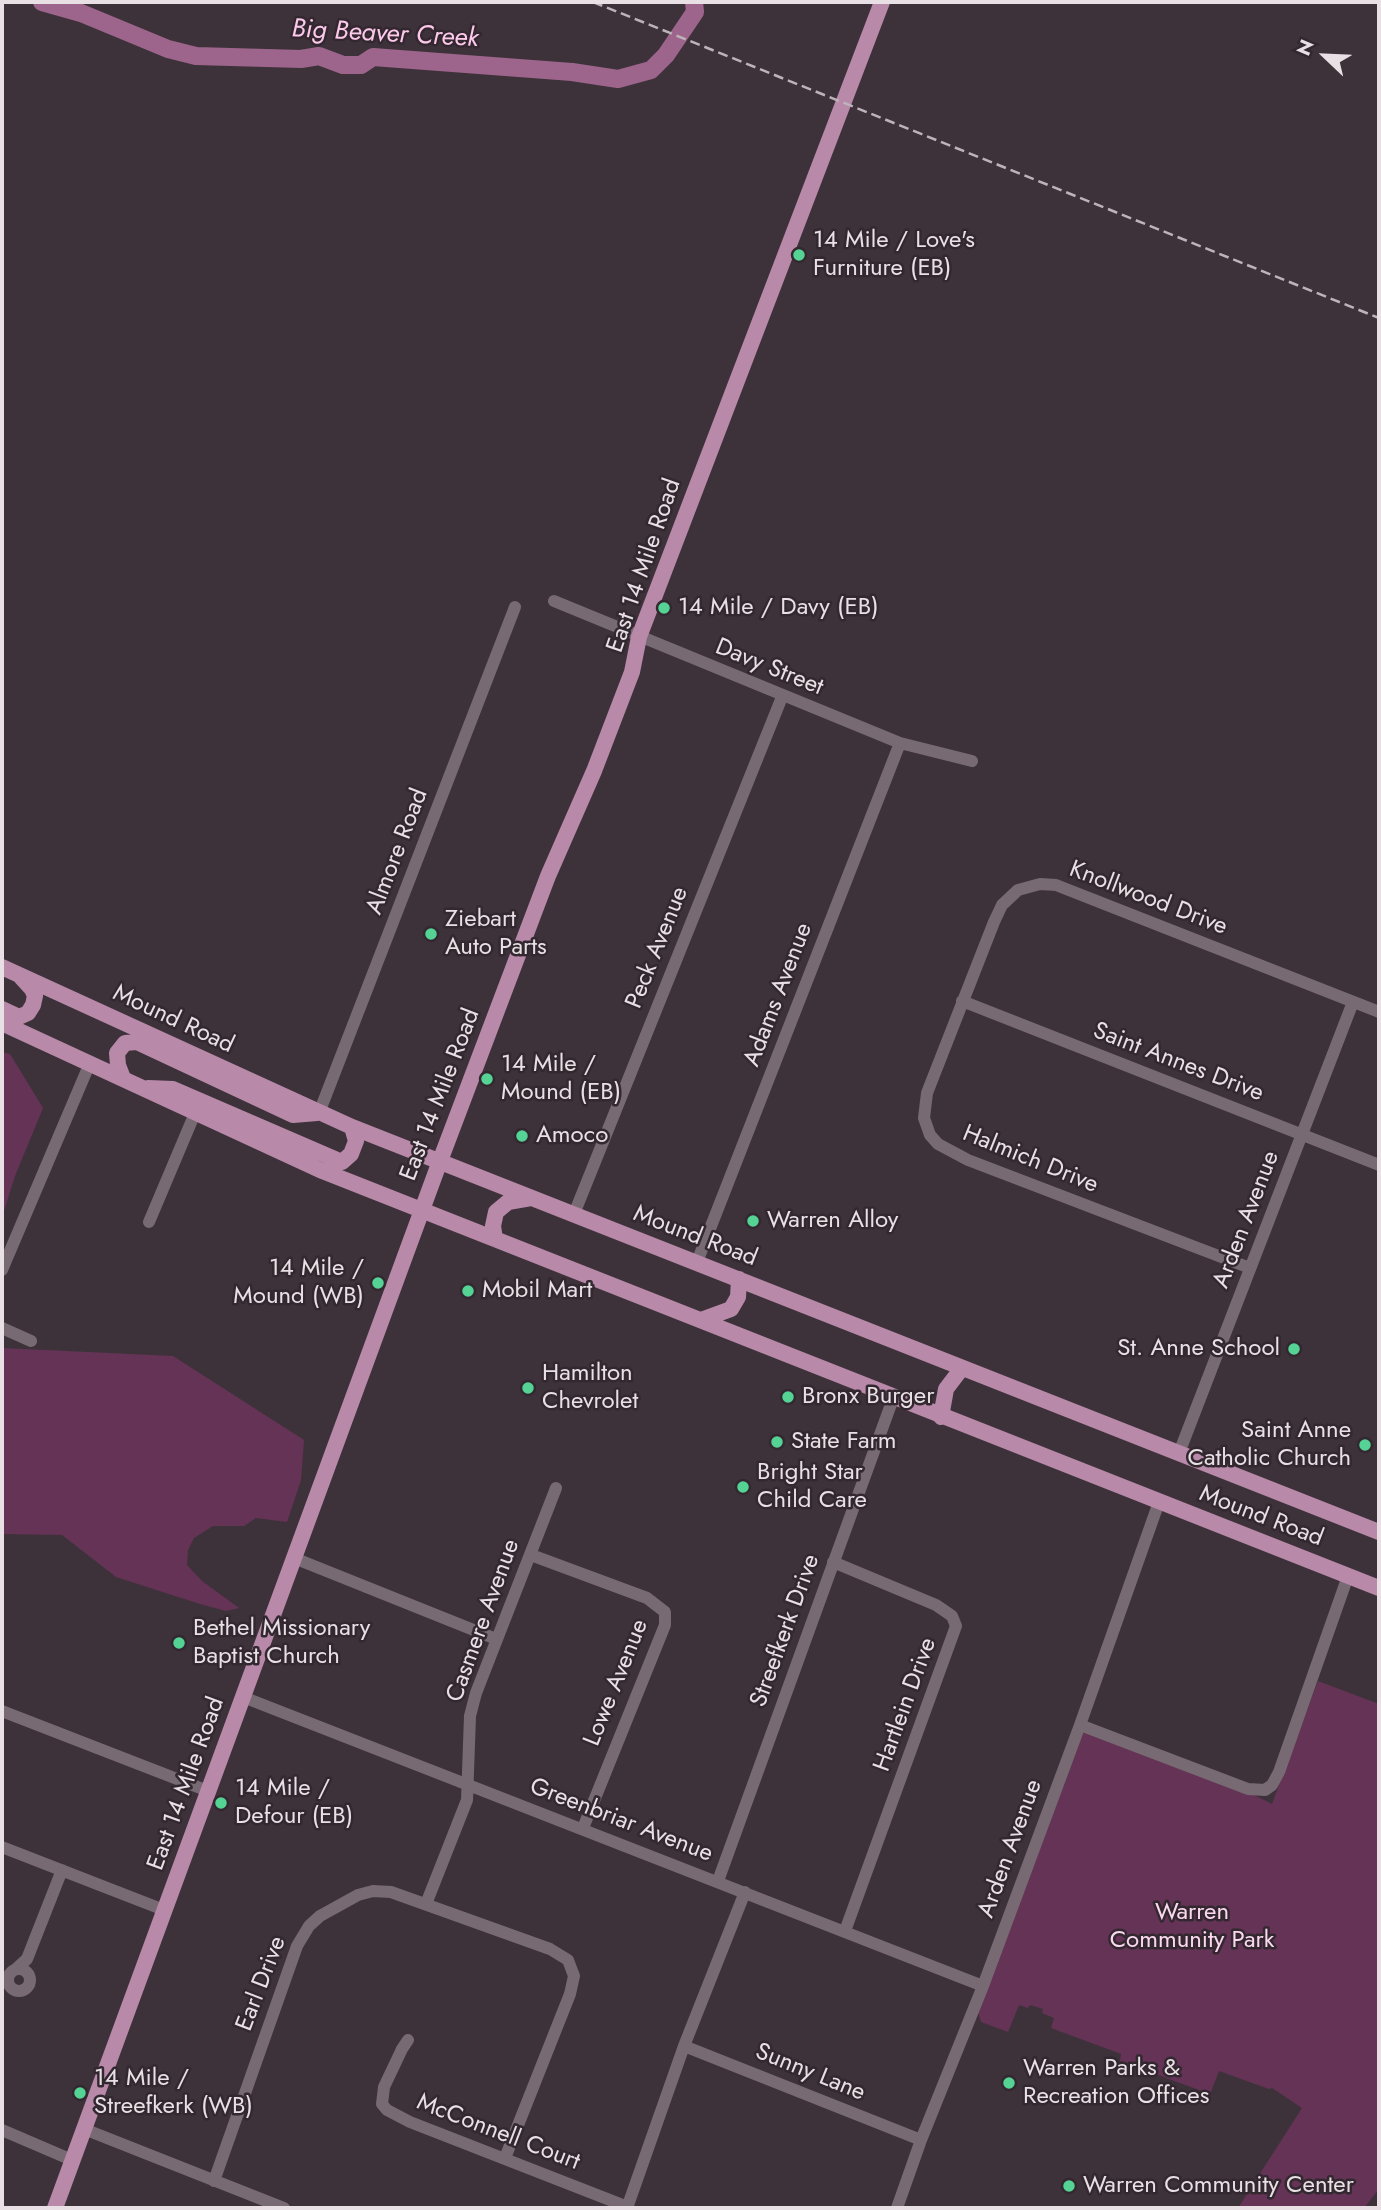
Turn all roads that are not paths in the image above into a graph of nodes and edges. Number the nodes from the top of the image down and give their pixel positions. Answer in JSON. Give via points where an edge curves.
{"nodes":[{"id":1,"x":882,"y":2,"type":"edge"},
{"id":2,"x":554,"y":601,"type":"dead end"},
{"id":3,"x":516,"y":607,"type":"dead end"},
{"id":4,"x":639,"y":637,"type":"junction"},
{"id":5,"x":782,"y":697,"type":"junction"},
{"id":6,"x":900,"y":743,"type":"junction"},
{"id":7,"x":972,"y":761,"type":"dead end"},
{"id":8,"x":2,"y":967,"type":"edge"},
{"id":9,"x":18,"y":974,"type":"junction"},
{"id":10,"x":962,"y":1001,"type":"junction"},
{"id":11,"x":1353,"y":1002,"type":"junction"},
{"id":12,"x":2,"y":1009,"type":"edge"},
{"id":13,"x":1379,"y":1012,"type":"edge"},
{"id":14,"x":2,"y":1023,"type":"edge"},
{"id":15,"x":90,"y":1063,"type":"junction"},
{"id":16,"x":122,"y":1079,"type":"junction"},
{"id":17,"x":197,"y":1108,"type":"junction"},
{"id":18,"x":319,"y":1113,"type":"junction"},
{"id":19,"x":352,"y":1127,"type":"junction"},
{"id":20,"x":1302,"y":1135,"type":"junction"},
{"id":21,"x":440,"y":1161,"type":"junction"},
{"id":22,"x":1379,"y":1165,"type":"edge"},
{"id":23,"x":531,"y":1198,"type":"junction"},
{"id":24,"x":422,"y":1210,"type":"junction"},
{"id":25,"x":574,"y":1214,"type":"junction"},
{"id":26,"x":149,"y":1222,"type":"dead end"},
{"id":27,"x":495,"y":1239,"type":"junction"},
{"id":28,"x":697,"y":1262,"type":"junction"},
{"id":29,"x":1250,"y":1268,"type":"junction"},
{"id":30,"x":2,"y":1270,"type":"edge"},
{"id":31,"x":739,"y":1279,"type":"junction"},
{"id":32,"x":701,"y":1320,"type":"junction"},
{"id":33,"x":2,"y":1328,"type":"edge"},
{"id":34,"x":31,"y":1341,"type":"dead end"},
{"id":35,"x":962,"y":1368,"type":"junction"},
{"id":36,"x":894,"y":1396,"type":"junction"},
{"id":37,"x":941,"y":1417,"type":"junction"},
{"id":38,"x":1180,"y":1453,"type":"junction"},
{"id":39,"x":556,"y":1488,"type":"dead end"},
{"id":40,"x":1159,"y":1502,"type":"junction"},
{"id":41,"x":1379,"y":1532,"type":"edge"},
{"id":42,"x":531,"y":1555,"type":"junction"},
{"id":43,"x":294,"y":1558,"type":"junction"},
{"id":44,"x":833,"y":1562,"type":"junction"},
{"id":45,"x":1348,"y":1576,"type":"junction"},
{"id":46,"x":1379,"y":1588,"type":"edge"},
{"id":47,"x":496,"y":1639,"type":"junction"},
{"id":48,"x":243,"y":1697,"type":"junction"},
{"id":49,"x":2,"y":1712,"type":"edge"},
{"id":50,"x":1080,"y":1725,"type":"junction"},
{"id":51,"x":468,"y":1784,"type":"junction"},
{"id":52,"x":208,"y":1791,"type":"junction"},
{"id":53,"x":583,"y":1828,"type":"junction"},
{"id":54,"x":2,"y":1847,"type":"edge"},
{"id":55,"x":61,"y":1870,"type":"junction"},
{"id":56,"x":718,"y":1881,"type":"junction"},
{"id":57,"x":745,"y":1892,"type":"junction"},
{"id":58,"x":426,"y":1904,"type":"junction"},
{"id":59,"x":164,"y":1910,"type":"junction"},
{"id":60,"x":845,"y":1931,"type":"junction"},
{"id":61,"x":27,"y":1959,"type":"junction"},
{"id":62,"x":16,"y":1969,"type":"junction"},
{"id":63,"x":29,"y":1974,"type":"junction"},
{"id":64,"x":983,"y":1986,"type":"junction"},
{"id":65,"x":408,"y":2040,"type":"dead end"},
{"id":66,"x":684,"y":2046,"type":"junction"},
{"id":67,"x":84,"y":2129,"type":"junction"},
{"id":68,"x":2,"y":2130,"type":"edge"},
{"id":69,"x":921,"y":2140,"type":"junction"},
{"id":70,"x":505,"y":2158,"type":"junction"},
{"id":71,"x":72,"y":2160,"type":"junction"},
{"id":72,"x":214,"y":2181,"type":"junction"},
{"id":73,"x":55,"y":2208,"type":"edge"},
{"id":74,"x":284,"y":2208,"type":"edge"},
{"id":75,"x":628,"y":2208,"type":"edge"},
{"id":76,"x":897,"y":2208,"type":"edge"}],
"edges":[{"from":1,"to":4,"type":"main road","name":"East 14 Mile Road"},
{"from":2,"to":4,"type":"street","name":"Davy Street"},
{"from":3,"to":18,"type":"street","name":"Almore Road"},
{"from":4,"to":5,"type":"street","name":"Davy Street"},
{"from":4,"to":21,"type":"main road","name":"East 14 Mile Road","via":[[632,672],[548,876]]},
{"from":5,"to":6,"type":"street","name":"Davy Street"},
{"from":5,"to":25,"type":"street","name":"Peck Avenue"},
{"from":6,"to":7,"type":"street","name":"Davy Street"},
{"from":6,"to":28,"type":"street","name":"Adams Avenue"},
{"from":8,"to":9,"type":"main road","name":"Mound Road"},
{"from":9,"to":12,"type":"main road","via":[[32,989],[33,1004],[19,1017]]},
{"from":9,"to":18,"type":"main road","name":"Mound Road"},
{"from":10,"to":11,"type":"street","name":"Knollwood Drive","via":[[1002,905],[1018,890],[1040,884],[1077,892]]},
{"from":10,"to":20,"type":"street","name":"Saint Annes Drive"},
{"from":10,"to":29,"type":"street","name":"Halmich Drive","via":[[923,1107],[926,1127],[938,1144],[968,1160]]},
{"from":11,"to":13,"type":"street","name":"Knollwood Drive"},
{"from":11,"to":20,"type":"street","name":"Arden Avenue"},
{"from":14,"to":15,"type":"main road","name":"Mound Road"},
{"from":15,"to":16,"type":"main road","name":"Mound Road"},
{"from":15,"to":30,"type":"street"},
{"from":16,"to":17,"type":"main road","name":"Mound Road"},
{"from":16,"to":18,"type":"main road","via":[[117,1053],[125,1043],[137,1042],[293,1115]]},
{"from":17,"to":19,"type":"main road","via":[[342,1162],[356,1141]]},
{"from":17,"to":24,"type":"main road","name":"Mound Road","via":[[320,1170]]},
{"from":17,"to":26,"type":"street"},
{"from":18,"to":19,"type":"main road","name":"Mound Road"},
{"from":19,"to":21,"type":"main road","name":"Mound Road"},
{"from":20,"to":22,"type":"street","name":"Saint Annes Drive"},
{"from":20,"to":29,"type":"street","name":"Arden Avenue"},
{"from":21,"to":23,"type":"main road","name":"Mound Road"},
{"from":21,"to":24,"type":"main road","name":"East 14 Mile Road"},
{"from":23,"to":25,"type":"main road","name":"Mound Road"},
{"from":23,"to":27,"type":"main road","via":[[508,1202],[496,1212]]},
{"from":24,"to":27,"type":"main road","name":"Mound Road"},
{"from":24,"to":43,"type":"main road","name":"East 14 Mile Road"},
{"from":25,"to":28,"type":"main road","name":"Mound Road"},
{"from":27,"to":32,"type":"main road","name":"Mound Road"},
{"from":28,"to":31,"type":"main road","name":"Mound Road"},
{"from":29,"to":38,"type":"street","name":"Arden Avenue"},
{"from":31,"to":32,"type":"main road","via":[[738,1297],[731,1309]]},
{"from":31,"to":35,"type":"main road","name":"Mound Road"},
{"from":32,"to":36,"type":"main road","name":"Mound Road"},
{"from":33,"to":34,"type":"street"},
{"from":35,"to":37,"type":"main road","via":[[946,1390]]},
{"from":35,"to":38,"type":"main road","name":"Mound Road"},
{"from":36,"to":37,"type":"main road","name":"Mound Road"},
{"from":36,"to":44,"type":"street","name":"Streefkerk Drive"},
{"from":37,"to":40,"type":"main road","name":"Mound Road"},
{"from":38,"to":41,"type":"main road","name":"Mound Road"},
{"from":39,"to":42,"type":"street","name":"Casmere Avenue"},
{"from":40,"to":45,"type":"main road","name":"Mound Road"},
{"from":40,"to":50,"type":"street","name":"Arden Avenue"},
{"from":42,"to":47,"type":"street","name":"Casmere Avenue"},
{"from":42,"to":53,"type":"street","name":"Lowe Avenue","via":[[647,1598],[666,1612],[665,1625]]},
{"from":43,"to":47,"type":"street"},
{"from":43,"to":48,"type":"main road","name":"East 14 Mile Road"},
{"from":44,"to":56,"type":"street","name":"Streefkerk Drive"},
{"from":44,"to":60,"type":"street","name":"Hartlein Drive","via":[[936,1605],[952,1616],[956,1626]]},
{"from":45,"to":46,"type":"main road","name":"Mound Road"},
{"from":45,"to":50,"type":"street","via":[[1279,1772],[1265,1790],[1248,1789]]},
{"from":47,"to":51,"type":"street","name":"Casmere Avenue","via":[[470,1716]]},
{"from":48,"to":51,"type":"street","name":"Greenbriar Avenue"},
{"from":48,"to":52,"type":"main road","name":"East 14 Mile Road"},
{"from":49,"to":52,"type":"street"},
{"from":50,"to":64,"type":"street","name":"Arden Avenue"},
{"from":51,"to":53,"type":"street","name":"Greenbriar Avenue"},
{"from":51,"to":58,"type":"street","name":"Casmere Avenue","via":[[467,1800]]},
{"from":52,"to":59,"type":"main road","name":"East 14 Mile Road"},
{"from":53,"to":56,"type":"street","name":"Greenbriar Avenue"},
{"from":54,"to":55,"type":"street"},
{"from":55,"to":59,"type":"street"},
{"from":55,"to":61,"type":"street"},
{"from":56,"to":57,"type":"street","name":"Greenbriar Avenue"},
{"from":57,"to":60,"type":"street","name":"Greenbriar Avenue"},
{"from":57,"to":66,"type":"street"},
{"from":58,"to":70,"type":"street","via":[[550,1949],[572,1968],[570,1994]]},
{"from":58,"to":72,"type":"street","name":"Earl Drive","via":[[373,1891],[331,1908],[309,1926],[290,1961]]},
{"from":59,"to":67,"type":"main road","name":"East 14 Mile Road"},
{"from":60,"to":64,"type":"street","name":"Greenbriar Avenue"},
{"from":61,"to":62,"type":"street"},
{"from":61,"to":63,"type":"street"},
{"from":62,"to":63,"type":"street"},
{"from":62,"to":63,"type":"street","via":[[8,1976],[13,1990],[27,1988]]},
{"from":64,"to":69,"type":"street","name":"Arden Avenue"},
{"from":65,"to":70,"type":"street","name":"McConnell Court","via":[[384,2087],[382,2104],[410,2122]]},
{"from":66,"to":69,"type":"street","name":"Sunny Lane"},
{"from":66,"to":75,"type":"street"},
{"from":67,"to":71,"type":"main road","name":"East 14 Mile Road"},
{"from":67,"to":72,"type":"street"},
{"from":68,"to":71,"type":"street"},
{"from":69,"to":76,"type":"street","name":"Arden Avenue"},
{"from":70,"to":75,"type":"street","name":"McConnell Court"},
{"from":71,"to":73,"type":"main road","name":"East 14 Mile Road"},
{"from":72,"to":74,"type":"street"}]}
